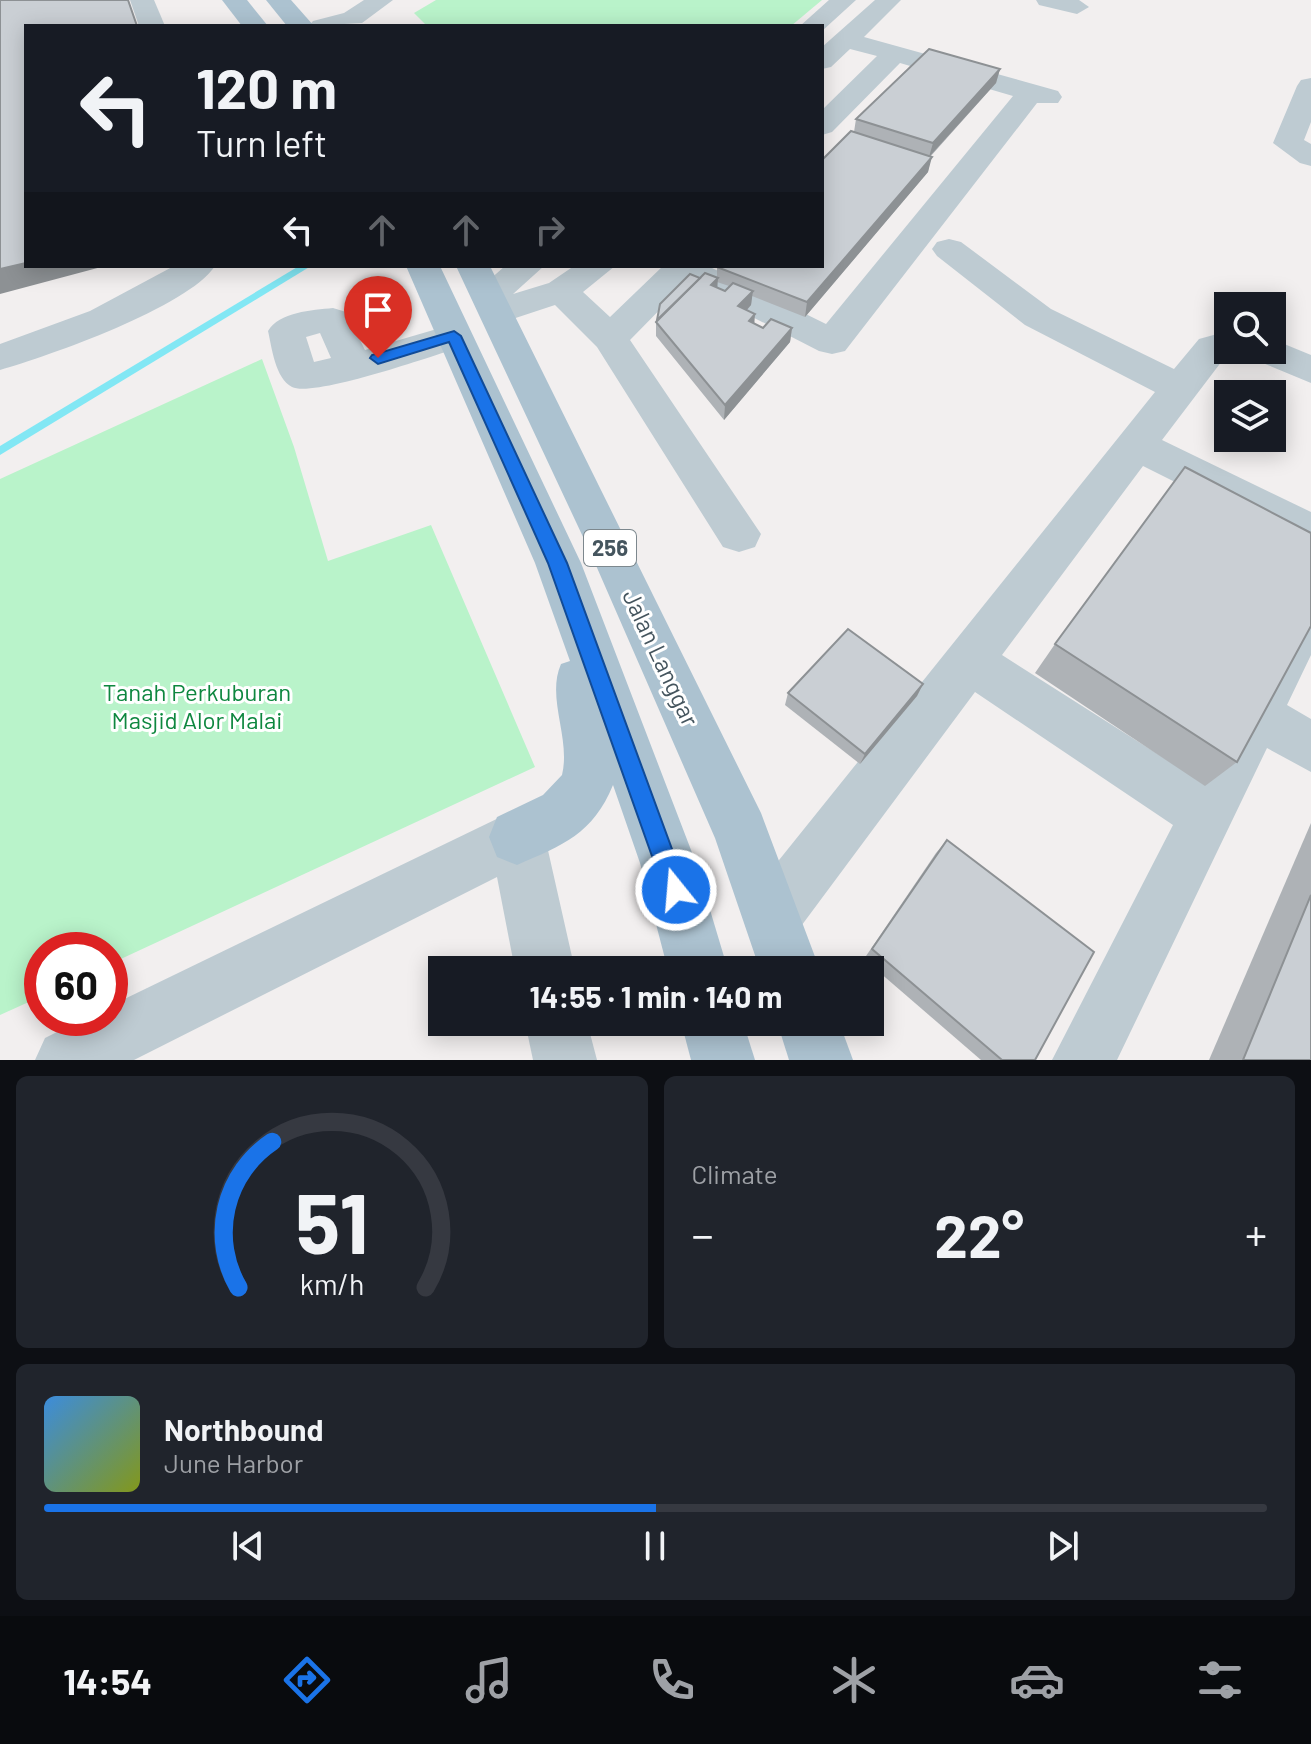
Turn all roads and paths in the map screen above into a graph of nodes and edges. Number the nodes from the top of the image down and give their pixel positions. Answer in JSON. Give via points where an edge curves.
{"nodes":[{"id":1,"x":142,"y":0,"type":"edge"},
{"id":2,"x":234,"y":0,"type":"edge"},
{"id":3,"x":278,"y":0,"type":"edge"},
{"id":4,"x":381,"y":0,"type":"edge"},
{"id":5,"x":844,"y":0,"type":"edge"},
{"id":6,"x":889,"y":0,"type":"edge"},
{"id":7,"x":1048,"y":0,"type":"edge"},
{"id":8,"x":1077,"y":7,"type":"dead end"},
{"id":9,"x":358,"y":22,"type":"edge"},
{"id":10,"x":151,"y":24,"type":"edge"},
{"id":11,"x":253,"y":24,"type":"edge"},
{"id":12,"x":299,"y":24,"type":"edge"},
{"id":13,"x":815,"y":24,"type":"edge"},
{"id":14,"x":846,"y":40,"type":"junction"},
{"id":15,"x":895,"y":53,"type":"junction"},
{"id":16,"x":824,"y":59,"type":"edge"},
{"id":17,"x":1311,"y":86,"type":"edge"},
{"id":18,"x":824,"y":124,"type":"edge"},
{"id":19,"x":1301,"y":153,"type":"edge"},
{"id":20,"x":949,"y":249,"type":"dead end"},
{"id":21,"x":195,"y":268,"type":"edge"},
{"id":22,"x":426,"y":268,"type":"edge"},
{"id":23,"x":524,"y":268,"type":"edge"},
{"id":24,"x":595,"y":268,"type":"edge"},
{"id":25,"x":680,"y":268,"type":"edge"},
{"id":26,"x":686,"y":268,"type":"edge"},
{"id":27,"x":561,"y":291,"type":"junction"},
{"id":28,"x":478,"y":303,"type":"edge"},
{"id":29,"x":610,"y":338,"type":"junction"},
{"id":30,"x":1214,"y":347,"type":"edge"},
{"id":31,"x":0,"y":357,"type":"edge"},
{"id":32,"x":1286,"y":359,"type":"edge"},
{"id":33,"x":353,"y":366,"type":"dead end"},
{"id":34,"x":1311,"y":370,"type":"edge"},
{"id":35,"x":1180,"y":388,"type":"junction"},
{"id":36,"x":1136,"y":445,"type":"junction"},
{"id":37,"x":1311,"y":532,"type":"edge"},
{"id":38,"x":739,"y":534,"type":"dead end"},
{"id":39,"x":558,"y":563,"type":"junction"},
{"id":40,"x":1309,"y":617,"type":"edge"},
{"id":41,"x":971,"y":662,"type":"junction"},
{"id":42,"x":1257,"y":714,"type":"junction"},
{"id":43,"x":1311,"y":747,"type":"edge"},
{"id":44,"x":1205,"y":815,"type":"junction"},
{"id":45,"x":517,"y":837,"type":"junction"},
{"id":46,"x":772,"y":916,"type":"junction"},
{"id":47,"x":542,"y":956,"type":"edge"},
{"id":48,"x":694,"y":956,"type":"edge"},
{"id":49,"x":785,"y":956,"type":"edge"},
{"id":50,"x":559,"y":1036,"type":"edge"},
{"id":51,"x":716,"y":1036,"type":"edge"},
{"id":52,"x":813,"y":1036,"type":"edge"},
{"id":53,"x":67,"y":1060,"type":"edge"},
{"id":54,"x":565,"y":1060,"type":"edge"},
{"id":55,"x":723,"y":1060,"type":"edge"},
{"id":56,"x":821,"y":1060,"type":"edge"},
{"id":57,"x":1084,"y":1060,"type":"edge"}],
"edges":[{"from":1,"to":10,"type":"street"},
{"from":2,"to":11,"type":"main road"},
{"from":3,"to":12,"type":"main road"},
{"from":4,"to":9,"type":"street"},
{"from":5,"to":13,"type":"street"},
{"from":6,"to":14,"type":"street"},
{"from":7,"to":8,"type":"street"},
{"from":14,"to":15,"type":"street"},
{"from":14,"to":16,"type":"street"},
{"from":15,"to":18,"type":"street"},
{"from":15,"to":26,"type":"street","via":[[1040,95],[832,342]]},
{"from":17,"to":19,"type":"street","via":[[1288,140]]},
{"from":20,"to":35,"type":"street","via":[[1038,317]]},
{"from":21,"to":31,"type":"street","via":[[120,314]]},
{"from":22,"to":28,"type":"main road","name":"Jalan Langgar","number":"256"},
{"from":23,"to":28,"type":"street"},
{"from":24,"to":27,"type":"street"},
{"from":25,"to":29,"type":"street"},
{"from":27,"to":28,"type":"street"},
{"from":27,"to":29,"type":"street"},
{"from":28,"to":33,"type":"street"},
{"from":28,"to":39,"type":"main road","name":"Jalan Langgar","number":"256"},
{"from":28,"to":46,"type":"main road","name":"Jalan Langgar","number":"256","via":[[741,833]]},
{"from":29,"to":38,"type":"street"},
{"from":30,"to":35,"type":"street"},
{"from":32,"to":34,"type":"street"},
{"from":35,"to":36,"type":"street"},
{"from":36,"to":37,"type":"street"},
{"from":36,"to":41,"type":"street"},
{"from":39,"to":45,"type":"main road","via":[[594,764],[585,790],[564,813]]},
{"from":39,"to":48,"type":"main road","name":"Jalan Langgar","number":"256","via":[[668,863]]},
{"from":40,"to":42,"type":"street"},
{"from":41,"to":44,"type":"street"},
{"from":41,"to":46,"type":"street"},
{"from":42,"to":43,"type":"street"},
{"from":42,"to":44,"type":"street"},
{"from":44,"to":57,"type":"street"},
{"from":45,"to":47,"type":"street"},
{"from":45,"to":53,"type":"street"},
{"from":46,"to":49,"type":"main road","name":"Jalan Langgar","number":"256"},
{"from":50,"to":54,"type":"street"},
{"from":51,"to":55,"type":"main road"},
{"from":52,"to":56,"type":"main road"}]}
